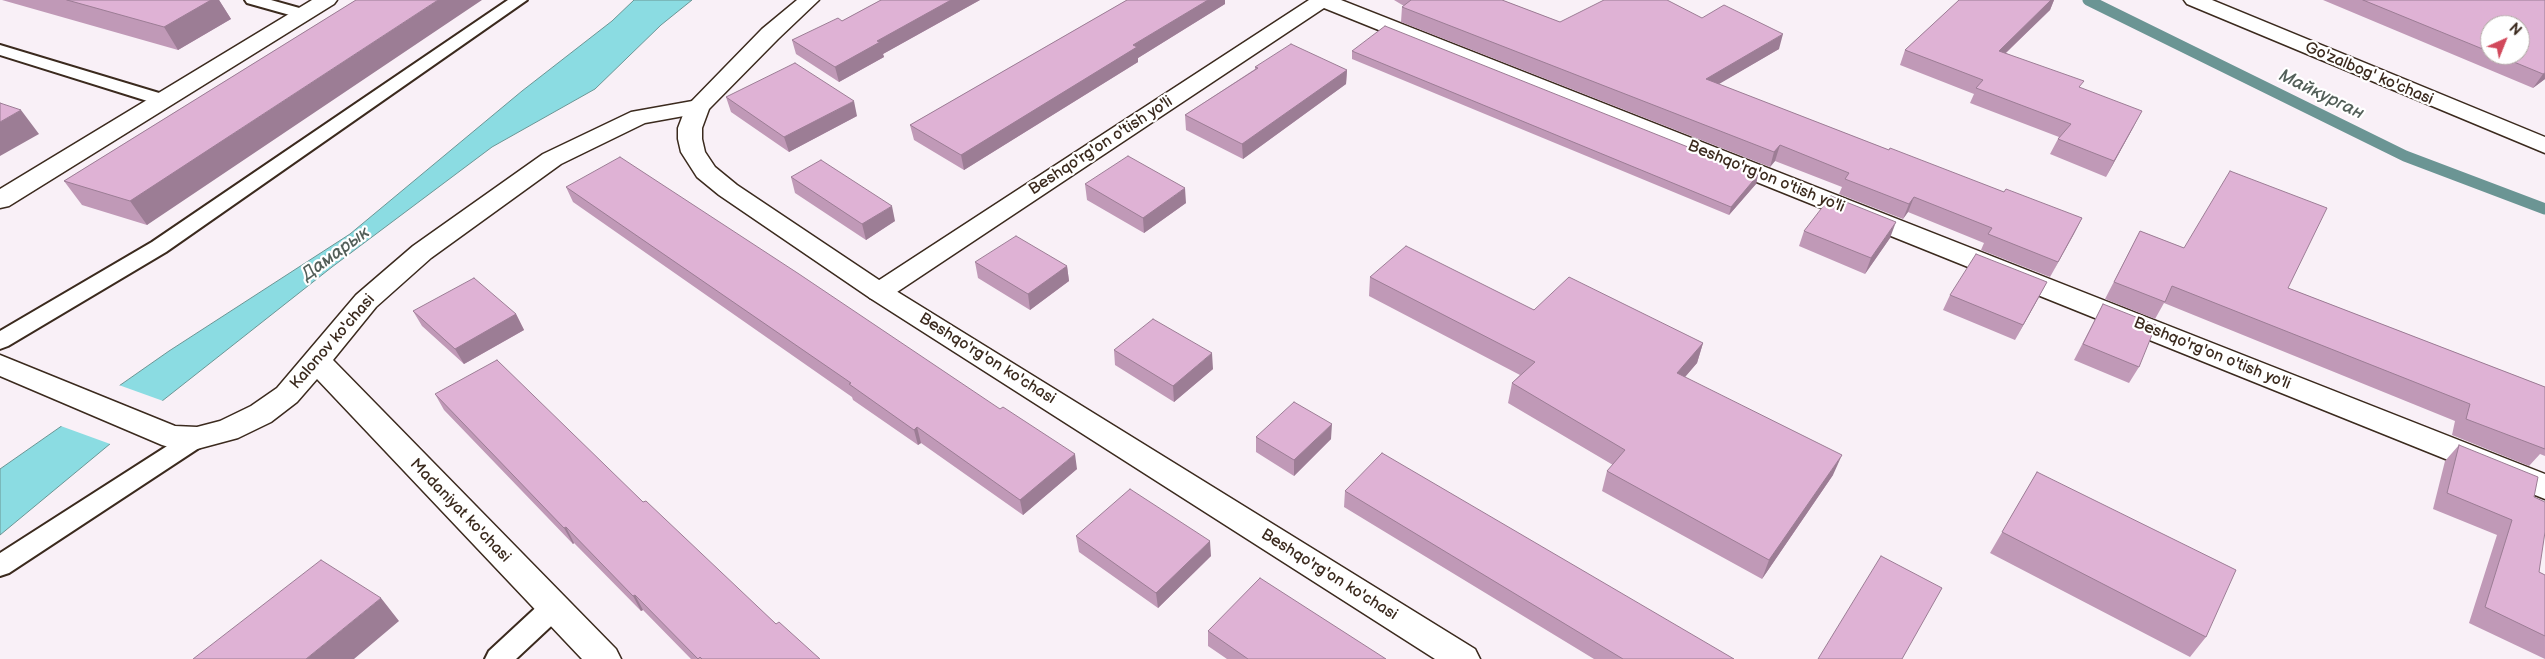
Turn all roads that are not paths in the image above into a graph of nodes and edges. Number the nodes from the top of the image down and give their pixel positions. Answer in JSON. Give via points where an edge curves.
{"nodes":[{"id":1,"x":252,"y":0,"type":"edge"},
{"id":2,"x":327,"y":0,"type":"edge"},
{"id":3,"x":519,"y":0,"type":"edge"},
{"id":4,"x":809,"y":0,"type":"edge"},
{"id":5,"x":1322,"y":0,"type":"edge"},
{"id":6,"x":2194,"y":0,"type":"edge"},
{"id":7,"x":304,"y":14,"type":"junction"},
{"id":8,"x":0,"y":50,"type":"edge"},
{"id":9,"x":163,"y":100,"type":"junction"},
{"id":10,"x":698,"y":107,"type":"junction"},
{"id":11,"x":2545,"y":146,"type":"edge"},
{"id":12,"x":0,"y":200,"type":"edge"},
{"id":13,"x":879,"y":292,"type":"junction"},
{"id":14,"x":0,"y":340,"type":"edge"},
{"id":15,"x":317,"y":361,"type":"junction"},
{"id":16,"x":0,"y":365,"type":"edge"},
{"id":17,"x":184,"y":437,"type":"junction"},
{"id":18,"x":2545,"y":487,"type":"edge"},
{"id":19,"x":0,"y":566,"type":"edge"},
{"id":20,"x":553,"y":608,"type":"junction"},
{"id":21,"x":498,"y":659,"type":"edge"},
{"id":22,"x":604,"y":659,"type":"edge"},
{"id":23,"x":1463,"y":659,"type":"edge"}],
"edges":[{"from":1,"to":7,"type":"lane"},
{"from":2,"to":7,"type":"street"},
{"from":3,"to":14,"type":"lane","via":[[159,247]]},
{"from":4,"to":10,"type":"street","name":"Beshqo'rg'on ko'chasi","via":[[770,34]]},
{"from":5,"to":13,"type":"street","name":"Beshqo'rg'on o'tish yo'li"},
{"from":5,"to":18,"type":"street","name":"Beshqo'rg'on o'tish yo'li"},
{"from":6,"to":11,"type":"street","name":"Go'zalbog' ko'chasi"},
{"from":7,"to":9,"type":"street"},
{"from":8,"to":9,"type":"lane"},
{"from":9,"to":12,"type":"street"},
{"from":10,"to":13,"type":"street","name":"Beshqo'rg'on ko'chasi","via":[[690,128],[690,140],[693,152],[706,172]]},
{"from":10,"to":15,"type":"street","name":"Kalonov ko'chasi","via":[[639,117],[552,158],[422,252],[366,301]]},
{"from":13,"to":23,"type":"street","name":"Beshqo'rg'on ko'chasi"},
{"from":15,"to":17,"type":"street","name":"Kalonov ko'chasi","via":[[287,395],[260,414],[228,430]]},
{"from":15,"to":20,"type":"street","name":"Madaniyat ko'chasi"},
{"from":16,"to":17,"type":"street","via":[[62,392]]},
{"from":17,"to":19,"type":"lane"},
{"from":20,"to":21,"type":"lane"},
{"from":20,"to":22,"type":"street","name":"Madaniyat ko'chasi"}]}
